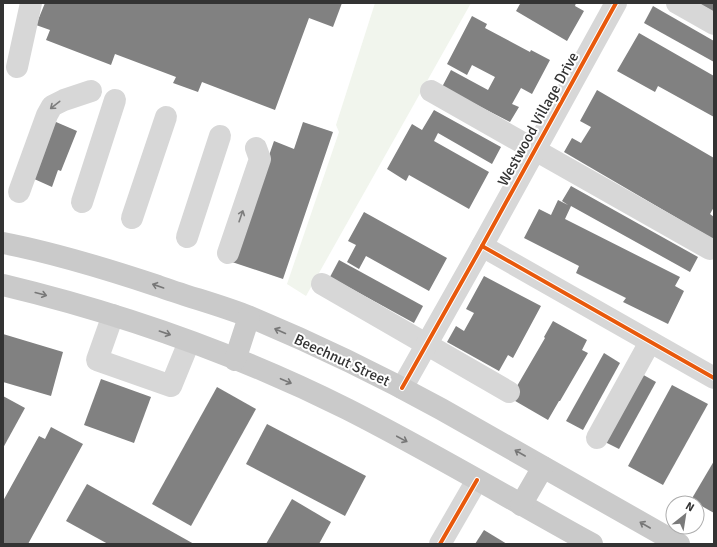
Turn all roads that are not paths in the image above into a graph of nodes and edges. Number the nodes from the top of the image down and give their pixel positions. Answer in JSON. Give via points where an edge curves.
{"nodes":[{"id":1,"x":30,"y":3,"type":"edge"},
{"id":2,"x":616,"y":3,"type":"edge"},
{"id":3,"x":677,"y":3,"type":"edge"},
{"id":4,"x":714,"y":24,"type":"edge"},
{"id":5,"x":17,"y":67,"type":"dead end"},
{"id":6,"x":91,"y":91,"type":"dead end"},
{"id":7,"x":431,"y":91,"type":"dead end"},
{"id":8,"x":115,"y":100,"type":"dead end"},
{"id":9,"x":166,"y":117,"type":"dead end"},
{"id":10,"x":220,"y":136,"type":"dead end"},
{"id":11,"x":256,"y":148,"type":"dead end"},
{"id":12,"x":534,"y":150,"type":"junction"},
{"id":13,"x":19,"y":192,"type":"dead end"},
{"id":14,"x":82,"y":202,"type":"dead end"},
{"id":15,"x":132,"y":218,"type":"dead end"},
{"id":16,"x":187,"y":237,"type":"dead end"},
{"id":17,"x":3,"y":243,"type":"edge"},
{"id":18,"x":482,"y":246,"type":"junction"},
{"id":19,"x":710,"y":249,"type":"dead end"},
{"id":20,"x":228,"y":252,"type":"dead end"},
{"id":21,"x":322,"y":284,"type":"dead end"},
{"id":22,"x":3,"y":285,"type":"edge"},
{"id":23,"x":113,"y":315,"type":"junction"},
{"id":24,"x":249,"y":317,"type":"junction"},
{"id":25,"x":189,"y":342,"type":"junction"},
{"id":26,"x":650,"y":342,"type":"junction"},
{"id":27,"x":427,"y":344,"type":"junction"},
{"id":28,"x":235,"y":360,"type":"junction"},
{"id":29,"x":714,"y":378,"type":"edge"},
{"id":30,"x":402,"y":388,"type":"junction"},
{"id":31,"x":510,"y":392,"type":"dead end"},
{"id":32,"x":597,"y":438,"type":"dead end"},
{"id":33,"x":544,"y":467,"type":"junction"},
{"id":34,"x":477,"y":480,"type":"junction"},
{"id":35,"x":522,"y":505,"type":"junction"},
{"id":36,"x":440,"y":544,"type":"edge"},
{"id":37,"x":592,"y":544,"type":"edge"},
{"id":38,"x":679,"y":544,"type":"edge"}],
"edges":[{"from":1,"to":5,"type":"street"},
{"from":2,"to":12,"type":"street","name":"Westwood Village Drive"},
{"from":3,"to":4,"type":"street"},
{"from":6,"to":13,"type":"street","one_way":true,"via":[[52,106]]},
{"from":7,"to":12,"type":"street"},
{"from":8,"to":14,"type":"street"},
{"from":9,"to":15,"type":"street"},
{"from":10,"to":16,"type":"street"},
{"from":20,"to":11,"type":"street","one_way":true,"via":[[260,159]]},
{"from":12,"to":18,"type":"street","name":"Westwood Village Drive"},
{"from":12,"to":19,"type":"street"},
{"from":24,"to":17,"type":"main road","name":"Beechnut Street","one_way":true,"via":[[116,272]]},
{"from":18,"to":26,"type":"street"},
{"from":18,"to":27,"type":"street","name":"Westwood Village Drive"},
{"from":21,"to":27,"type":"street"},
{"from":22,"to":23,"type":"main road","one_way":true},
{"from":23,"to":25,"type":"main road","one_way":true},
{"from":23,"to":25,"type":"street","via":[[98,360],[170,386]]},
{"from":24,"to":28,"type":"main road"},
{"from":30,"to":24,"type":"main road","name":"Beechnut Street","one_way":true},
{"from":25,"to":28,"type":"main road"},
{"from":26,"to":29,"type":"street"},
{"from":26,"to":32,"type":"street"},
{"from":27,"to":30,"type":"street","name":"Westwood Village Drive"},
{"from":27,"to":31,"type":"street"},
{"from":28,"to":34,"type":"main road","one_way":true,"via":[[346,409]]},
{"from":33,"to":30,"type":"main road","name":"Beechnut Street","one_way":true},
{"from":33,"to":35,"type":"main road"},
{"from":38,"to":33,"type":"main road","name":"Beechnut Street","one_way":true},
{"from":34,"to":35,"type":"main road"},
{"from":34,"to":36,"type":"street"},
{"from":35,"to":37,"type":"main road"}]}
